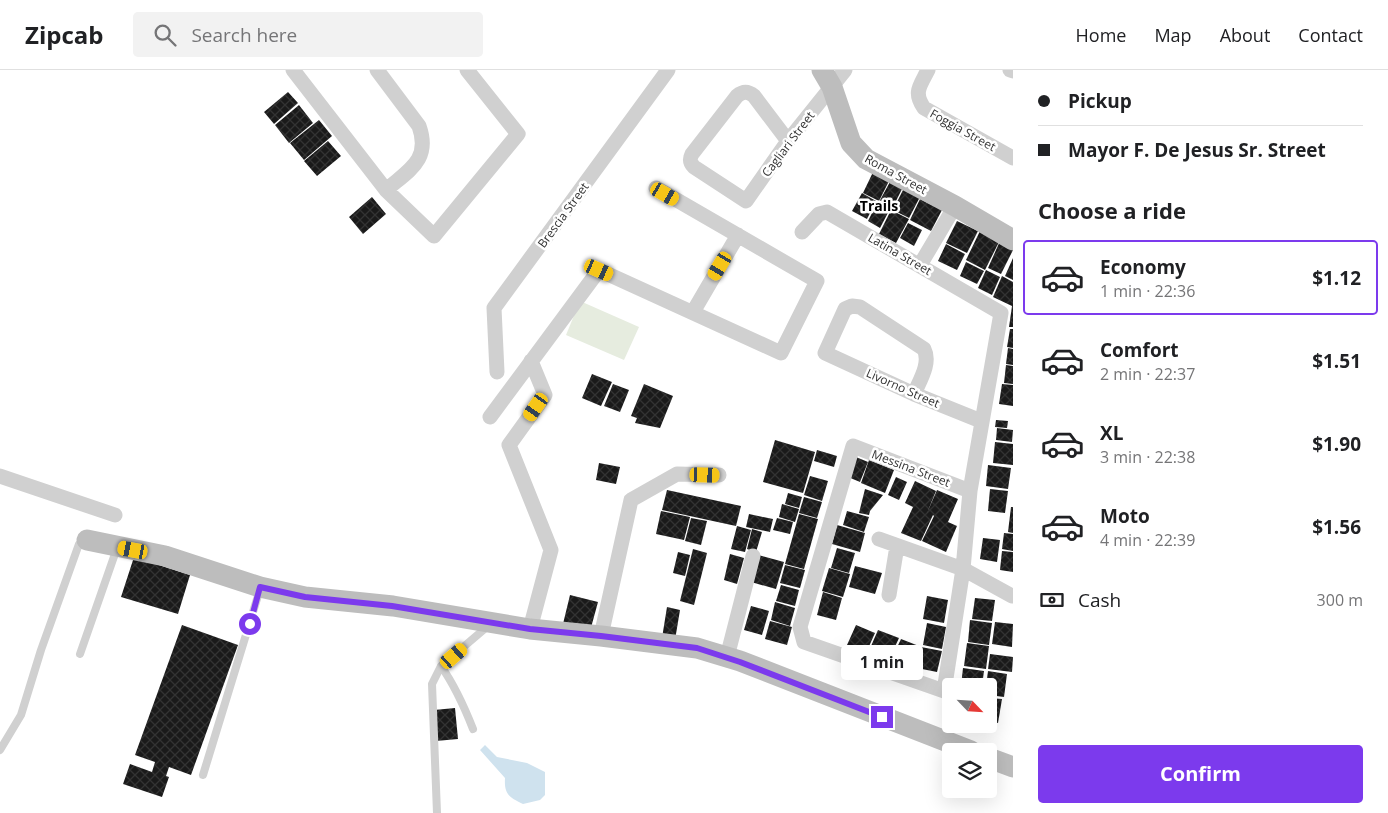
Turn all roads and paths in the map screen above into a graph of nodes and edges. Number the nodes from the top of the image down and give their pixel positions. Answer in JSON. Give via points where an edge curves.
{"nodes":[{"id":1,"x":293,"y":70,"type":"edge"},
{"id":2,"x":377,"y":70,"type":"edge"},
{"id":3,"x":467,"y":70,"type":"edge"},
{"id":4,"x":668,"y":70,"type":"edge"},
{"id":5,"x":845,"y":70,"type":"edge"},
{"id":6,"x":928,"y":70,"type":"edge"},
{"id":7,"x":827,"y":79,"type":"edge"},
{"id":8,"x":788,"y":142,"type":"junction"},
{"id":9,"x":1013,"y":158,"type":"edge"},
{"id":10,"x":656,"y":188,"type":"dead end"},
{"id":11,"x":386,"y":190,"type":"junction"},
{"id":12,"x":955,"y":206,"type":"junction"},
{"id":13,"x":802,"y":232,"type":"dead end"},
{"id":14,"x":738,"y":235,"type":"junction"},
{"id":15,"x":1013,"y":240,"type":"edge"},
{"id":16,"x":920,"y":265,"type":"junction"},
{"id":17,"x":693,"y":312,"type":"junction"},
{"id":18,"x":531,"y":361,"type":"junction"},
{"id":19,"x":497,"y":372,"type":"dead end"},
{"id":20,"x":914,"y":394,"type":"junction"},
{"id":21,"x":490,"y":417,"type":"dead end"},
{"id":22,"x":981,"y":422,"type":"junction"},
{"id":23,"x":719,"y":475,"type":"dead end"},
{"id":24,"x":0,"y":476,"type":"edge"},
{"id":25,"x":970,"y":491,"type":"junction"},
{"id":26,"x":115,"y":516,"type":"dead end"},
{"id":27,"x":879,"y":539,"type":"dead end"},
{"id":28,"x":87,"y":540,"type":"joint"},
{"id":29,"x":117,"y":546,"type":"junction"},
{"id":30,"x":897,"y":546,"type":"junction"},
{"id":31,"x":753,"y":556,"type":"dead end"},
{"id":32,"x":962,"y":569,"type":"junction"},
{"id":33,"x":260,"y":587,"type":"junction"},
{"id":34,"x":889,"y":595,"type":"dead end"},
{"id":35,"x":1013,"y":599,"type":"edge"},
{"id":36,"x":491,"y":623,"type":"junction"},
{"id":37,"x":530,"y":629,"type":"junction"},
{"id":38,"x":601,"y":636,"type":"junction"},
{"id":39,"x":80,"y":654,"type":"dead end"},
{"id":40,"x":727,"y":657,"type":"junction"},
{"id":41,"x":441,"y":666,"type":"junction"},
{"id":42,"x":473,"y":729,"type":"dead end"},
{"id":43,"x":949,"y":743,"type":"edge"},
{"id":44,"x":0,"y":750,"type":"edge"},
{"id":45,"x":997,"y":761,"type":"edge"},
{"id":46,"x":1013,"y":767,"type":"edge"},
{"id":47,"x":203,"y":775,"type":"dead end"},
{"id":48,"x":438,"y":813,"type":"edge"}],
"edges":[{"from":1,"to":11,"type":"street"},
{"from":2,"to":11,"type":"street","via":[[419,126],[423,145],[412,168]]},
{"from":3,"to":11,"type":"street","via":[[518,134],[434,236]]},
{"from":4,"to":19,"type":"street","name":"Brescia Street","via":[[494,308]]},
{"from":5,"to":7,"type":"street","name":"Cagliari Street"},
{"from":6,"to":9,"type":"street","name":"Foggia Street","via":[[918,93],[924,108]]},
{"from":7,"to":8,"type":"street","name":"Cagliari Street"},
{"from":7,"to":12,"type":"street","name":"Roma Street","via":[[851,144],[866,159]]},
{"from":8,"to":8,"type":"street","name":"Cagliari Street","via":[[754,96],[740,93],[692,154],[690,164],[746,201]]},
{"from":10,"to":14,"type":"street"},
{"from":12,"to":15,"type":"street","name":"Roma Street"},
{"from":12,"to":16,"type":"street"},
{"from":13,"to":16,"type":"street","name":"Latina Street","via":[[819,214],[827,212]]},
{"from":14,"to":17,"type":"street"},
{"from":14,"to":17,"type":"street","via":[[817,282],[781,353]]},
{"from":16,"to":22,"type":"street","name":"Latina Street","via":[[1001,313]]},
{"from":17,"to":18,"type":"street","via":[[599,270]]},
{"from":18,"to":21,"type":"street"},
{"from":18,"to":37,"type":"street","via":[[545,394],[510,445],[551,550]]},
{"from":20,"to":20,"type":"street","name":"Livorno Street","via":[[927,362],[924,349],[860,307],[845,308],[825,353]]},
{"from":20,"to":22,"type":"street","name":"Livorno Street"},
{"from":22,"to":25,"type":"street"},
{"from":23,"to":38,"type":"street","via":[[677,474],[631,500]]},
{"from":24,"to":26,"type":"street"},
{"from":25,"to":32,"type":"street"},
{"from":25,"to":32,"type":"street","name":"Messina Street","via":[[853,446],[800,627],[804,642],[944,691]]},
{"from":27,"to":30,"type":"street"},
{"from":28,"to":29,"type":"street"},
{"from":28,"to":44,"type":"lane","via":[[79,544],[21,715]]},
{"from":29,"to":33,"type":"street","via":[[165,556]]},
{"from":29,"to":39,"type":"lane"},
{"from":30,"to":32,"type":"street"},
{"from":30,"to":34,"type":"street"},
{"from":31,"to":40,"type":"street"},
{"from":32,"to":35,"type":"street"},
{"from":33,"to":36,"type":"street","via":[[305,597],[392,606]]},
{"from":33,"to":47,"type":"lane"},
{"from":36,"to":37,"type":"street"},
{"from":36,"to":41,"type":"lane"},
{"from":37,"to":38,"type":"street"},
{"from":38,"to":40,"type":"street","via":[[697,648]]},
{"from":40,"to":43,"type":"street"},
{"from":41,"to":42,"type":"lane","via":[[462,701]]},
{"from":41,"to":48,"type":"lane","via":[[432,684]]},
{"from":45,"to":46,"type":"street"}]}
